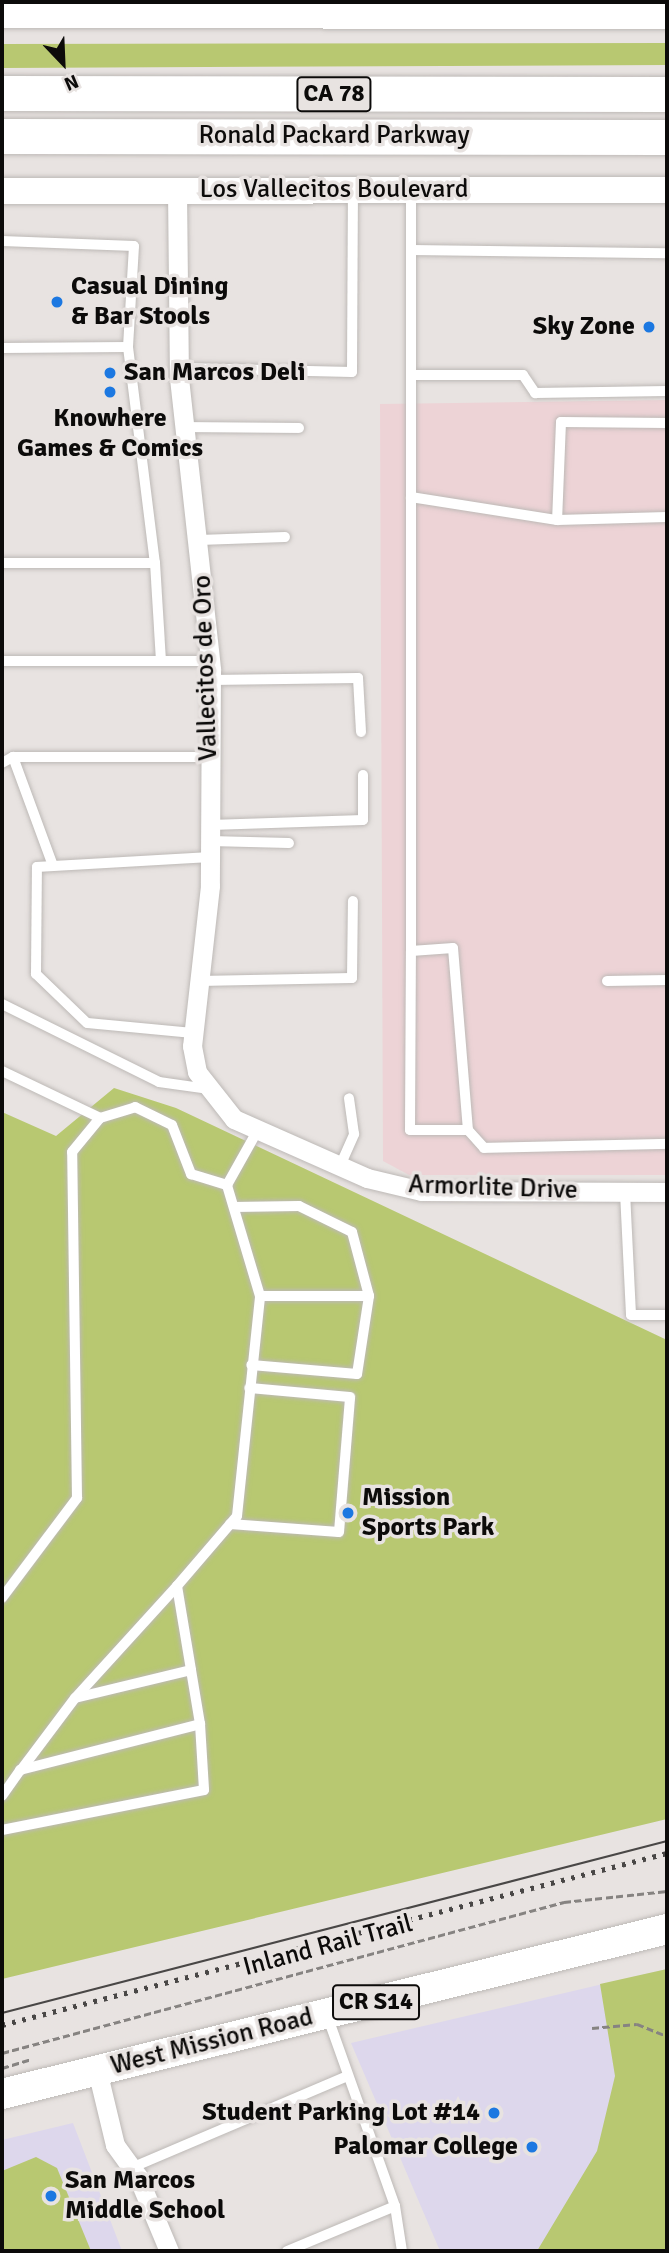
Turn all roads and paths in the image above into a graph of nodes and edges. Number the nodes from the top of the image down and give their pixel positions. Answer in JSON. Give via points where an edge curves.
{"nodes":[{"id":1,"x":35,"y":9,"type":"edge"},
{"id":2,"x":197,"y":9,"type":"edge"},
{"id":3,"x":258,"y":9,"type":"edge"},
{"id":4,"x":301,"y":9,"type":"edge"},
{"id":5,"x":379,"y":9,"type":"edge"},
{"id":6,"x":516,"y":9,"type":"edge"},
{"id":7,"x":2,"y":15,"type":"edge"},
{"id":8,"x":667,"y":16,"type":"edge"},
{"id":9,"x":2,"y":93,"type":"edge"},
{"id":10,"x":667,"y":94,"type":"edge"},
{"id":11,"x":8,"y":136,"type":"edge"},
{"id":12,"x":667,"y":137,"type":"edge"},
{"id":13,"x":177,"y":190,"type":"junction"},
{"id":14,"x":354,"y":190,"type":"junction"},
{"id":15,"x":411,"y":190,"type":"junction"},
{"id":16,"x":667,"y":190,"type":"edge"},
{"id":17,"x":2,"y":191,"type":"edge"},
{"id":18,"x":2,"y":241,"type":"edge"},
{"id":19,"x":411,"y":250,"type":"junction"},
{"id":20,"x":667,"y":253,"type":"edge"},
{"id":21,"x":128,"y":347,"type":"junction"},
{"id":22,"x":2,"y":348,"type":"edge"},
{"id":23,"x":179,"y":368,"type":"junction"},
{"id":24,"x":413,"y":375,"type":"junction"},
{"id":25,"x":667,"y":391,"type":"edge"},
{"id":26,"x":667,"y":423,"type":"edge"},
{"id":27,"x":184,"y":427,"type":"junction"},
{"id":28,"x":299,"y":428,"type":"dead end"},
{"id":29,"x":411,"y":497,"type":"junction"},
{"id":30,"x":667,"y":517,"type":"edge"},
{"id":31,"x":557,"y":520,"type":"junction"},
{"id":32,"x":285,"y":537,"type":"dead end"},
{"id":33,"x":199,"y":540,"type":"junction"},
{"id":34,"x":2,"y":563,"type":"edge"},
{"id":35,"x":155,"y":564,"type":"junction"},
{"id":36,"x":2,"y":661,"type":"edge"},
{"id":37,"x":160,"y":661,"type":"junction"},
{"id":38,"x":211,"y":670,"type":"junction"},
{"id":39,"x":361,"y":732,"type":"dead end"},
{"id":40,"x":13,"y":757,"type":"junction"},
{"id":41,"x":211,"y":757,"type":"junction"},
{"id":42,"x":2,"y":763,"type":"edge"},
{"id":43,"x":363,"y":775,"type":"dead end"},
{"id":44,"x":210,"y":841,"type":"junction"},
{"id":45,"x":289,"y":843,"type":"dead end"},
{"id":46,"x":52,"y":866,"type":"junction"},
{"id":47,"x":352,"y":901,"type":"dead end"},
{"id":48,"x":411,"y":951,"type":"junction"},
{"id":49,"x":667,"y":980,"type":"edge"},
{"id":50,"x":199,"y":981,"type":"junction"},
{"id":51,"x":607,"y":981,"type":"dead end"},
{"id":52,"x":2,"y":1004,"type":"edge"},
{"id":53,"x":193,"y":1033,"type":"junction"},
{"id":54,"x":2,"y":1071,"type":"edge"},
{"id":55,"x":208,"y":1089,"type":"junction"},
{"id":56,"x":349,"y":1098,"type":"dead end"},
{"id":57,"x":100,"y":1118,"type":"junction"},
{"id":58,"x":253,"y":1125,"type":"junction"},
{"id":59,"x":468,"y":1130,"type":"junction"},
{"id":60,"x":667,"y":1144,"type":"edge"},
{"id":61,"x":340,"y":1166,"type":"junction"},
{"id":62,"x":227,"y":1185,"type":"junction"},
{"id":63,"x":625,"y":1192,"type":"junction"},
{"id":64,"x":667,"y":1192,"type":"edge"},
{"id":65,"x":234,"y":1207,"type":"junction"},
{"id":66,"x":260,"y":1296,"type":"junction"},
{"id":67,"x":369,"y":1296,"type":"junction"},
{"id":68,"x":667,"y":1315,"type":"edge"},
{"id":69,"x":251,"y":1365,"type":"junction"},
{"id":70,"x":249,"y":1388,"type":"junction"},
{"id":71,"x":230,"y":1524,"type":"junction"},
{"id":72,"x":177,"y":1586,"type":"junction"},
{"id":73,"x":2,"y":1598,"type":"edge"},
{"id":74,"x":191,"y":1670,"type":"junction"},
{"id":75,"x":75,"y":1698,"type":"junction"},
{"id":76,"x":200,"y":1724,"type":"junction"},
{"id":77,"x":20,"y":1770,"type":"junction"},
{"id":78,"x":2,"y":1796,"type":"edge"},
{"id":79,"x":2,"y":1830,"type":"edge"},
{"id":80,"x":667,"y":1891,"type":"edge"},
{"id":81,"x":667,"y":1929,"type":"edge"},
{"id":82,"x":327,"y":2014,"type":"junction"},
{"id":83,"x":592,"y":2028,"type":"dead end"},
{"id":84,"x":667,"y":2036,"type":"edge"},
{"id":85,"x":2,"y":2053,"type":"edge"},
{"id":86,"x":31,"y":2059,"type":"dead end"},
{"id":87,"x":2,"y":2068,"type":"edge"},
{"id":88,"x":97,"y":2070,"type":"junction"},
{"id":89,"x":345,"y":2077,"type":"junction"},
{"id":90,"x":2,"y":2094,"type":"edge"},
{"id":91,"x":131,"y":2168,"type":"junction"},
{"id":92,"x":395,"y":2206,"type":"junction"},
{"id":93,"x":169,"y":2251,"type":"edge"},
{"id":94,"x":287,"y":2251,"type":"edge"},
{"id":95,"x":402,"y":2251,"type":"edge"}],
"edges":[{"from":1,"to":2,"type":"main road"},
{"from":1,"to":7,"type":"main road"},
{"from":2,"to":3,"type":"main road"},
{"from":3,"to":4,"type":"main road"},
{"from":4,"to":5,"type":"main road"},
{"from":5,"to":6,"type":"main road"},
{"from":6,"to":8,"type":"main road"},
{"from":9,"to":10,"type":"highway","name":"Ronald Packard Parkway","number":"CA 78"},
{"from":11,"to":12,"type":"highway","name":"Ronald Packard Parkway","number":"CA 78"},
{"from":13,"to":14,"type":"main road","name":"Los Vallecitos Boulevard"},
{"from":13,"to":17,"type":"main road","name":"Los Vallecitos Boulevard"},
{"from":13,"to":23,"type":"street","name":"Vallecitos de Oro"},
{"from":14,"to":15,"type":"main road","name":"Los Vallecitos Boulevard"},
{"from":14,"to":23,"type":"lane","via":[[352,372]]},
{"from":15,"to":16,"type":"main road","name":"Los Vallecitos Boulevard"},
{"from":15,"to":19,"type":"lane"},
{"from":18,"to":21,"type":"lane","via":[[134,246]]},
{"from":19,"to":20,"type":"lane"},
{"from":19,"to":24,"type":"lane"},
{"from":21,"to":22,"type":"lane"},
{"from":21,"to":35,"type":"lane"},
{"from":23,"to":27,"type":"street","name":"Vallecitos de Oro"},
{"from":24,"to":25,"type":"lane","via":[[523,375],[535,393]]},
{"from":24,"to":29,"type":"lane"},
{"from":26,"to":31,"type":"lane","via":[[561,422]]},
{"from":27,"to":28,"type":"lane"},
{"from":27,"to":33,"type":"street","name":"Vallecitos de Oro"},
{"from":29,"to":31,"type":"lane"},
{"from":29,"to":48,"type":"lane"},
{"from":30,"to":31,"type":"lane"},
{"from":32,"to":33,"type":"lane"},
{"from":33,"to":38,"type":"street","name":"Vallecitos de Oro"},
{"from":34,"to":35,"type":"lane"},
{"from":35,"to":37,"type":"lane"},
{"from":36,"to":37,"type":"lane"},
{"from":37,"to":38,"type":"lane"},
{"from":38,"to":39,"type":"lane","via":[[358,678]]},
{"from":38,"to":41,"type":"street","name":"Vallecitos de Oro"},
{"from":40,"to":41,"type":"lane"},
{"from":40,"to":42,"type":"lane"},
{"from":40,"to":46,"type":"lane"},
{"from":41,"to":44,"type":"street","name":"Vallecitos de Oro"},
{"from":43,"to":44,"type":"lane","via":[[363,820]]},
{"from":44,"to":45,"type":"lane"},
{"from":44,"to":46,"type":"lane"},
{"from":44,"to":50,"type":"street","name":"Vallecitos de Oro"},
{"from":46,"to":53,"type":"lane","via":[[37,866],[36,974],[87,1023]]},
{"from":47,"to":50,"type":"lane","via":[[352,978]]},
{"from":48,"to":59,"type":"lane","via":[[453,948]]},
{"from":48,"to":59,"type":"lane","via":[[410,1130]]},
{"from":49,"to":51,"type":"lane"},
{"from":50,"to":53,"type":"street","name":"Vallecitos de Oro"},
{"from":52,"to":55,"type":"lane","via":[[159,1082]]},
{"from":53,"to":55,"type":"street","name":"Vallecitos de Oro","via":[[197,1072]]},
{"from":54,"to":57,"type":"lane"},
{"from":55,"to":58,"type":"street","name":"Vallecitos de Oro","via":[[223,1110]]},
{"from":56,"to":61,"type":"lane","via":[[354,1134]]},
{"from":57,"to":62,"type":"lane","via":[[135,1107],[173,1125],[191,1174]]},
{"from":57,"to":73,"type":"lane","via":[[72,1152],[78,1498]]},
{"from":58,"to":61,"type":"street","name":"Armorlite Drive"},
{"from":58,"to":62,"type":"lane"},
{"from":59,"to":60,"type":"lane","via":[[484,1148]]},
{"from":61,"to":63,"type":"street","name":"Armorlite Drive","via":[[421,1191]]},
{"from":62,"to":65,"type":"lane"},
{"from":63,"to":64,"type":"street","name":"Armorlite Drive"},
{"from":63,"to":68,"type":"lane","via":[[631,1315]]},
{"from":65,"to":66,"type":"lane"},
{"from":65,"to":67,"type":"lane","via":[[299,1206],[352,1232]]},
{"from":66,"to":67,"type":"lane"},
{"from":66,"to":69,"type":"lane"},
{"from":67,"to":69,"type":"lane","via":[[357,1374]]},
{"from":69,"to":70,"type":"lane"},
{"from":70,"to":71,"type":"lane","via":[[237,1516]]},
{"from":70,"to":71,"type":"lane","via":[[350,1397],[339,1532]]},
{"from":71,"to":72,"type":"lane"},
{"from":72,"to":74,"type":"lane"},
{"from":72,"to":75,"type":"lane"},
{"from":74,"to":75,"type":"lane"},
{"from":74,"to":76,"type":"lane"},
{"from":75,"to":77,"type":"lane"},
{"from":76,"to":77,"type":"lane"},
{"from":76,"to":79,"type":"lane","via":[[204,1790]]},
{"from":77,"to":78,"type":"lane"},
{"from":80,"to":85,"type":"path","name":"Inland Rail Trail","via":[[564,1902]]},
{"from":81,"to":82,"type":"main road","name":"West Mission Road","number":"CR S14"},
{"from":82,"to":88,"type":"main road","name":"West Mission Road","number":"CR S14"},
{"from":82,"to":89,"type":"lane"},
{"from":83,"to":84,"type":"path","via":[[637,2024]]},
{"from":86,"to":87,"type":"path"},
{"from":88,"to":90,"type":"main road","name":"West Mission Road","number":"CR S14"},
{"from":88,"to":91,"type":"street","via":[[115,2145]]},
{"from":89,"to":91,"type":"lane"},
{"from":89,"to":92,"type":"lane"},
{"from":91,"to":93,"type":"street"},
{"from":92,"to":94,"type":"lane"},
{"from":92,"to":95,"type":"lane"}]}
